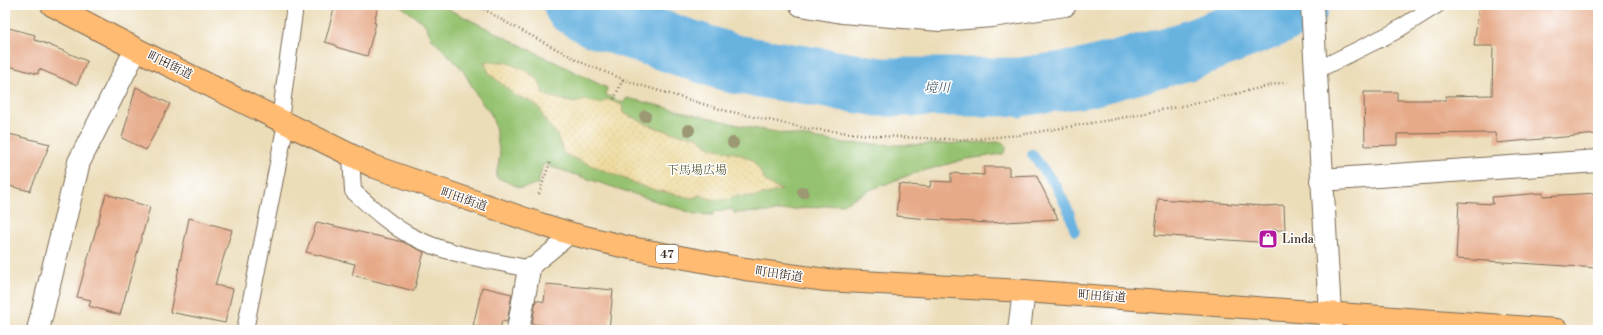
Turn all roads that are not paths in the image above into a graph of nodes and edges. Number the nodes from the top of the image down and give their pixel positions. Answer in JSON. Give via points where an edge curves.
{"nodes":[{"id":1,"x":52,"y":5,"type":"edge"},
{"id":2,"x":295,"y":5,"type":"edge"},
{"id":3,"x":801,"y":5,"type":"edge"},
{"id":4,"x":1065,"y":5,"type":"edge"},
{"id":5,"x":1312,"y":5,"type":"edge"},
{"id":6,"x":1437,"y":5,"type":"edge"},
{"id":7,"x":136,"y":49,"type":"junction"},
{"id":8,"x":1315,"y":64,"type":"junction"},
{"id":9,"x":283,"y":121,"type":"junction"},
{"id":10,"x":351,"y":156,"type":"junction"},
{"id":11,"x":1598,"y":161,"type":"edge"},
{"id":12,"x":1321,"y":180,"type":"junction"},
{"id":13,"x":572,"y":234,"type":"junction"},
{"id":14,"x":530,"y":269,"type":"junction"},
{"id":15,"x":1024,"y":291,"type":"junction"},
{"id":16,"x":1330,"y":321,"type":"edge"},
{"id":17,"x":38,"y":330,"type":"edge"},
{"id":18,"x":245,"y":330,"type":"edge"},
{"id":19,"x":518,"y":330,"type":"edge"},
{"id":20,"x":1019,"y":330,"type":"edge"},
{"id":21,"x":1557,"y":330,"type":"edge"}],
"edges":[{"from":1,"to":7,"type":"main road","name":"町田街道","number":"47"},
{"from":2,"to":9,"type":"lane"},
{"from":3,"to":4,"type":"street","via":[[842,12],[940,20],[992,16]]},
{"from":5,"to":8,"type":"street"},
{"from":6,"to":8,"type":"lane","via":[[1394,32]]},
{"from":7,"to":9,"type":"main road","name":"町田街道","number":"47"},
{"from":7,"to":17,"type":"street","via":[[79,162]]},
{"from":8,"to":12,"type":"street"},
{"from":9,"to":10,"type":"main road","name":"町田街道","number":"47"},
{"from":9,"to":18,"type":"lane"},
{"from":10,"to":13,"type":"main road","name":"町田街道","number":"47","via":[[462,198]]},
{"from":10,"to":14,"type":"lane","via":[[353,191],[380,215],[411,236],[441,249]]},
{"from":11,"to":12,"type":"street"},
{"from":12,"to":16,"type":"street"},
{"from":13,"to":14,"type":"lane"},
{"from":13,"to":15,"type":"main road","name":"町田街道","number":"47","via":[[626,247],[746,269],[826,280]]},
{"from":14,"to":19,"type":"street"},
{"from":15,"to":16,"type":"main road","name":"町田街道","number":"47"},
{"from":15,"to":20,"type":"street"},
{"from":16,"to":21,"type":"main road","name":"町田街道","number":"47"}]}
